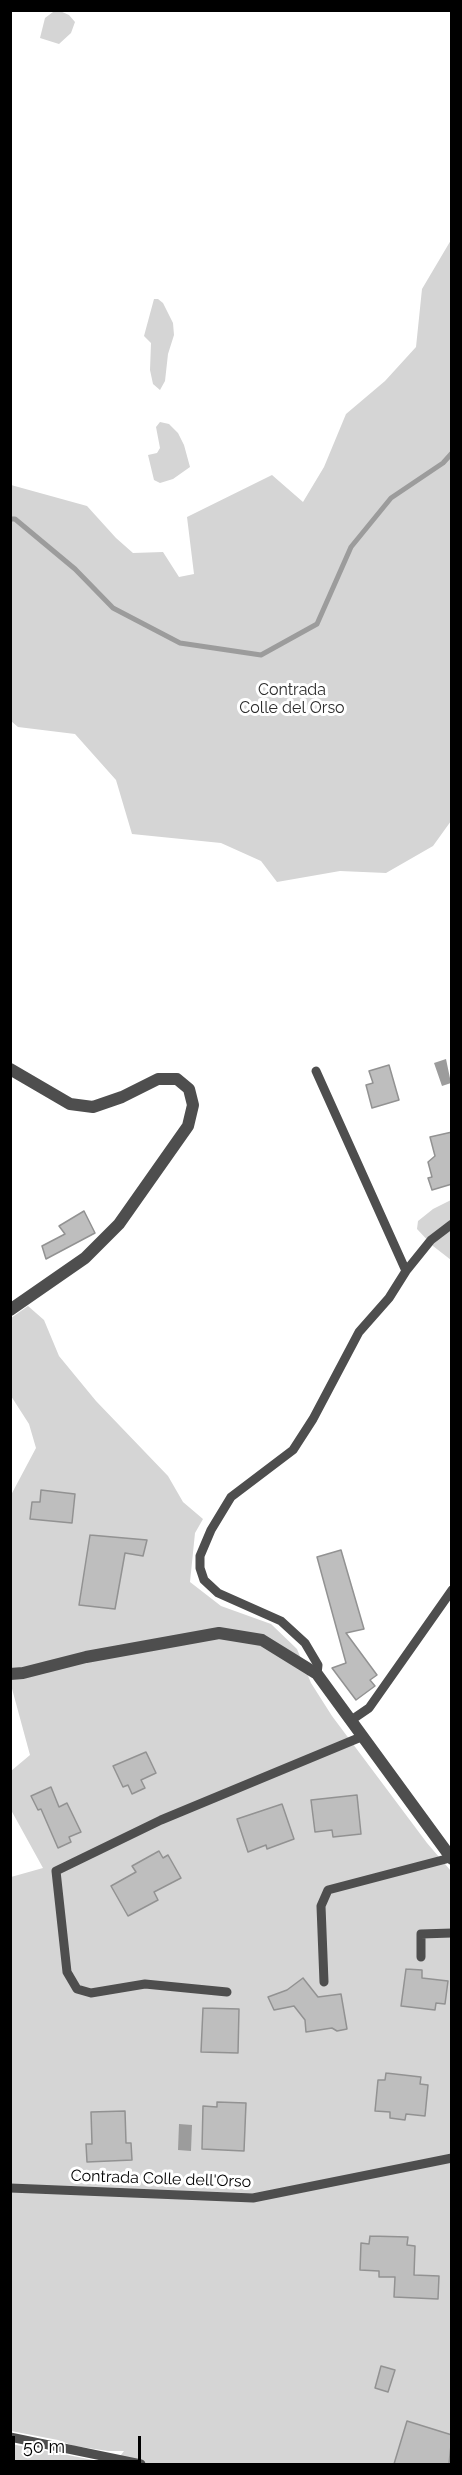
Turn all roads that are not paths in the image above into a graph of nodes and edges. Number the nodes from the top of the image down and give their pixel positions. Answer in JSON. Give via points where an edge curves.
{"nodes":[{"id":1,"x":10,"y":1069,"type":"edge"},
{"id":2,"x":316,"y":1071,"type":"dead end"},
{"id":3,"x":452,"y":1224,"type":"edge"},
{"id":4,"x":406,"y":1271,"type":"junction"},
{"id":5,"x":10,"y":1310,"type":"edge"},
{"id":6,"x":452,"y":1590,"type":"edge"},
{"id":7,"x":10,"y":1674,"type":"edge"},
{"id":8,"x":317,"y":1674,"type":"junction"},
{"id":9,"x":350,"y":1721,"type":"junction"},
{"id":10,"x":361,"y":1737,"type":"junction"},
{"id":11,"x":451,"y":1858,"type":"edge"},
{"id":12,"x":452,"y":1933,"type":"edge"},
{"id":13,"x":422,"y":1957,"type":"dead end"},
{"id":14,"x":324,"y":1982,"type":"dead end"},
{"id":15,"x":227,"y":1992,"type":"dead end"},
{"id":16,"x":452,"y":2158,"type":"edge"},
{"id":17,"x":10,"y":2188,"type":"edge"},
{"id":18,"x":10,"y":2437,"type":"edge"},
{"id":19,"x":141,"y":2464,"type":"edge"}],
"edges":[{"from":1,"to":5,"type":"street","via":[[70,1104],[93,1107],[158,1079],[177,1079],[189,1089],[193,1105],[188,1126],[119,1224],[85,1258]]},
{"from":2,"to":4,"type":"lane"},
{"from":3,"to":4,"type":"lane","via":[[430,1240]]},
{"from":4,"to":8,"type":"lane","via":[[389,1298],[359,1332],[293,1450],[231,1497],[200,1556],[204,1580],[218,1593],[281,1621],[305,1643],[318,1665]]},
{"from":6,"to":9,"type":"lane","via":[[369,1708]]},
{"from":7,"to":8,"type":"street","via":[[219,1633],[262,1640]]},
{"from":8,"to":9,"type":"street"},
{"from":9,"to":10,"type":"street"},
{"from":10,"to":11,"type":"street"},
{"from":10,"to":15,"type":"lane","via":[[161,1820],[56,1871],[67,1972],[78,1989],[91,1993],[145,1984]]},
{"from":11,"to":14,"type":"lane","via":[[328,1890],[321,1906]]},
{"from":12,"to":13,"type":"lane","via":[[422,1934]]},
{"from":16,"to":17,"type":"lane","name":"Contrada Colle dell'Orso","via":[[253,2198]]},
{"from":18,"to":19,"type":"lane"}]}
